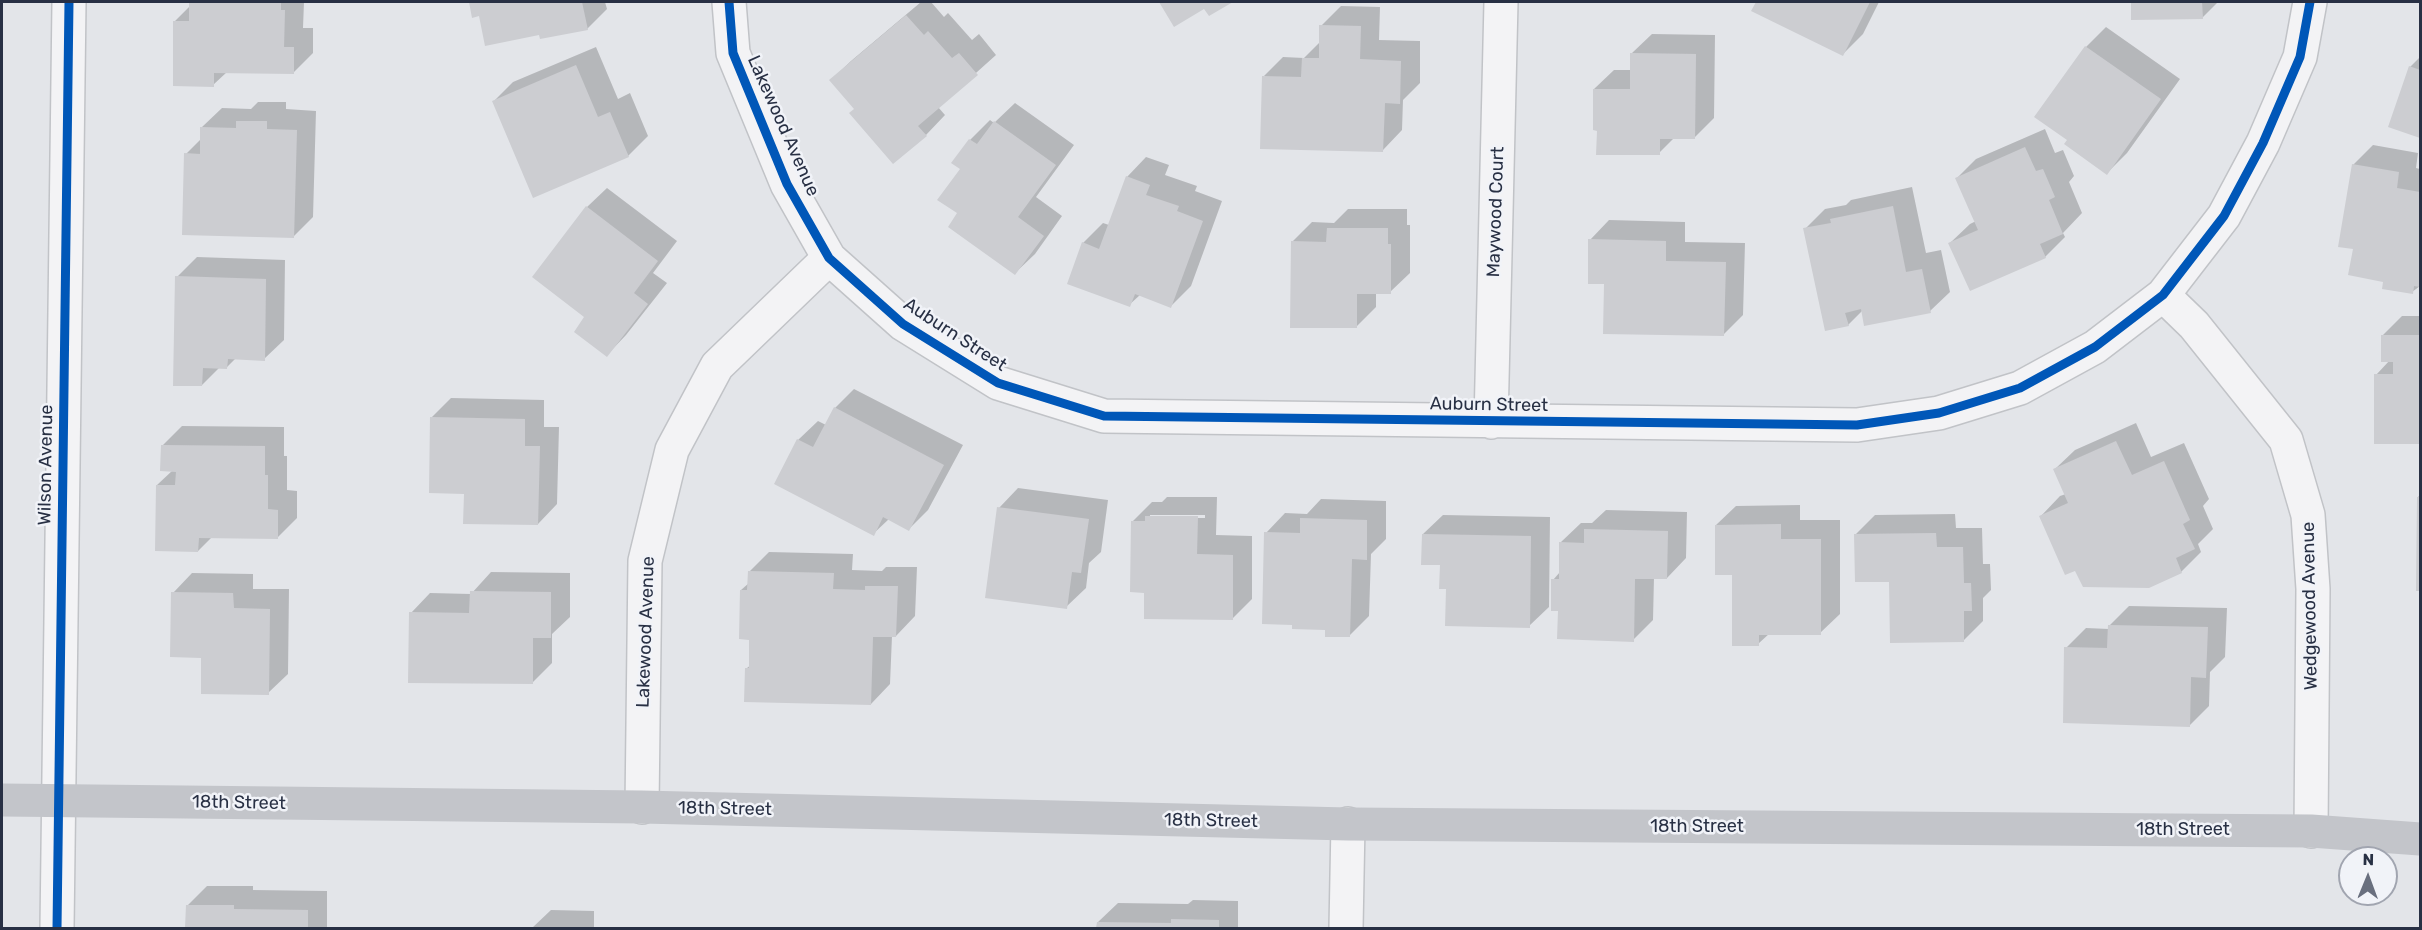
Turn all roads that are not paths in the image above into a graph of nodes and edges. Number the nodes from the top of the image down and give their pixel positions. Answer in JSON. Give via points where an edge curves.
{"nodes":[{"id":1,"x":69,"y":2,"type":"edge"},
{"id":2,"x":729,"y":2,"type":"edge"},
{"id":3,"x":1502,"y":2,"type":"edge"},
{"id":4,"x":2310,"y":2,"type":"edge"},
{"id":5,"x":829,"y":258,"type":"junction"},
{"id":6,"x":2163,"y":295,"type":"junction"},
{"id":7,"x":1491,"y":422,"type":"junction"},
{"id":8,"x":2,"y":800,"type":"edge"},
{"id":9,"x":58,"y":800,"type":"junction"},
{"id":10,"x":642,"y":807,"type":"junction"},
{"id":11,"x":1348,"y":824,"type":"junction"},
{"id":12,"x":2312,"y":831,"type":"junction"},
{"id":13,"x":2421,"y":839,"type":"edge"},
{"id":14,"x":57,"y":928,"type":"edge"},
{"id":15,"x":1346,"y":928,"type":"edge"}],
"edges":[{"from":1,"to":9,"type":"street","name":"Wilson Avenue"},
{"from":2,"to":5,"type":"street","name":"Lakewood Avenue","via":[[733,53],[788,184]]},
{"from":3,"to":7,"type":"street","name":"Maywood Court"},
{"from":4,"to":6,"type":"street","via":[[2300,57],[2263,143],[2224,216]]},
{"from":5,"to":7,"type":"street","name":"Auburn Street","via":[[903,324],[998,383],[1104,416]]},
{"from":5,"to":10,"type":"street","name":"Lakewood Avenue","via":[[717,366],[672,450],[645,561]]},
{"from":6,"to":7,"type":"street","name":"Auburn Street","via":[[2095,347],[2020,388],[1939,413],[1857,425]]},
{"from":6,"to":12,"type":"street","name":"Wedgewood Avenue","via":[[2194,325],[2286,440],[2308,514],[2313,589]]},
{"from":8,"to":9,"type":"main road","name":"18th Street"},
{"from":9,"to":10,"type":"main road","name":"18th Street"},
{"from":9,"to":14,"type":"street","name":"Wilson Avenue"},
{"from":10,"to":11,"type":"main road","name":"18th Street"},
{"from":11,"to":12,"type":"main road","name":"18th Street"},
{"from":11,"to":15,"type":"street"},
{"from":12,"to":13,"type":"main road","name":"18th Street"}]}
